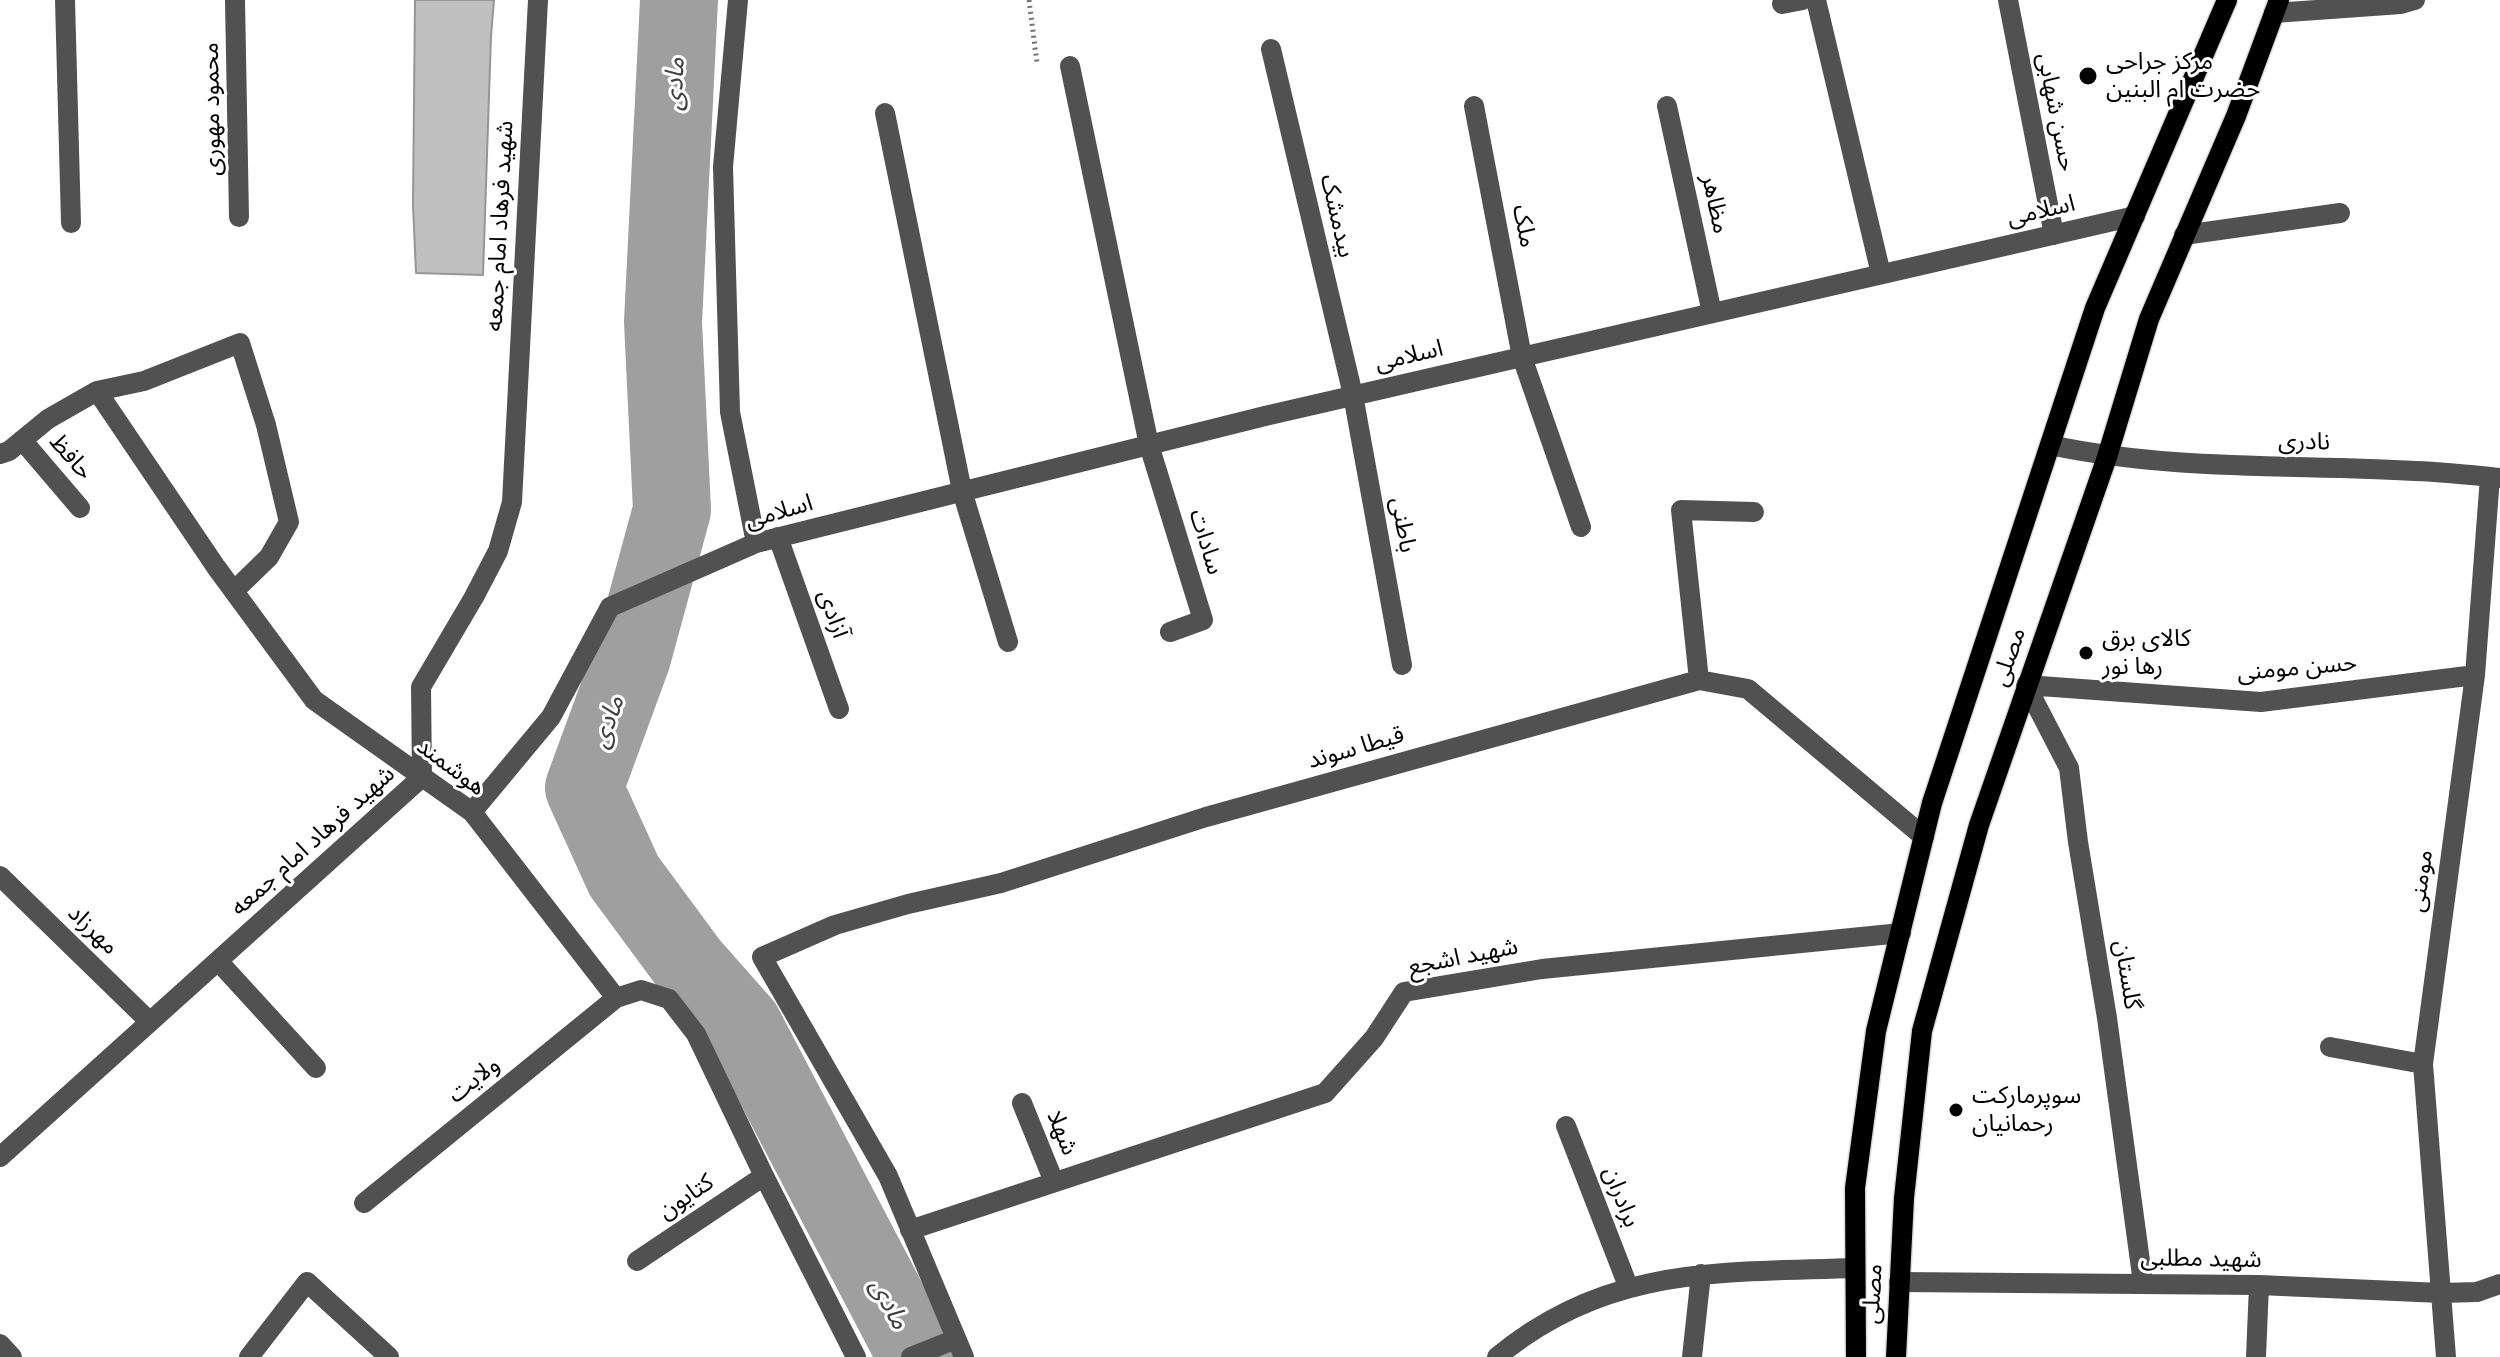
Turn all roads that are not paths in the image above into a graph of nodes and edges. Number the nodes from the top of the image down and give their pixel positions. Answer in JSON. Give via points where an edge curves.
{"nodes":[{"id":1,"x":65,"y":0,"type":"edge"},
{"id":2,"x":235,"y":0,"type":"edge"},
{"id":3,"x":538,"y":0,"type":"edge"},
{"id":4,"x":1803,"y":0,"type":"edge"},
{"id":5,"x":1816,"y":0,"type":"edge"},
{"id":6,"x":2008,"y":0,"type":"edge"},
{"id":7,"x":2227,"y":0,"type":"edge"},
{"id":8,"x":2415,"y":0,"type":"edge"},
{"id":9,"x":743,"y":1,"type":"edge"},
{"id":10,"x":1782,"y":4,"type":"dead end"},
{"id":11,"x":2277,"y":6,"type":"edge"},
{"id":12,"x":1271,"y":49,"type":"dead end"},
{"id":13,"x":1070,"y":66,"type":"dead end"},
{"id":14,"x":1474,"y":106,"type":"dead end"},
{"id":15,"x":1667,"y":106,"type":"dead end"},
{"id":16,"x":885,"y":113,"type":"dead end"},
{"id":17,"x":2340,"y":213,"type":"dead end"},
{"id":18,"x":2135,"y":216,"type":"junction"},
{"id":19,"x":239,"y":217,"type":"dead end"},
{"id":20,"x":71,"y":223,"type":"dead end"},
{"id":21,"x":2054,"y":235,"type":"junction"},
{"id":22,"x":2184,"y":235,"type":"junction"},
{"id":23,"x":1881,"y":274,"type":"junction"},
{"id":24,"x":1712,"y":313,"type":"junction"},
{"id":25,"x":1522,"y":357,"type":"junction"},
{"id":26,"x":97,"y":391,"type":"junction"},
{"id":27,"x":1353,"y":395,"type":"junction"},
{"id":28,"x":22,"y":440,"type":"junction"},
{"id":29,"x":1149,"y":445,"type":"junction"},
{"id":30,"x":2050,"y":445,"type":"junction"},
{"id":31,"x":0,"y":454,"type":"edge"},
{"id":32,"x":2107,"y":457,"type":"junction"},
{"id":33,"x":2495,"y":477,"type":"edge"},
{"id":34,"x":962,"y":491,"type":"junction"},
{"id":35,"x":80,"y":508,"type":"dead end"},
{"id":36,"x":1754,"y":512,"type":"dead end"},
{"id":37,"x":1581,"y":527,"type":"dead end"},
{"id":38,"x":778,"y":537,"type":"junction"},
{"id":39,"x":756,"y":543,"type":"junction"},
{"id":40,"x":234,"y":591,"type":"junction"},
{"id":41,"x":1170,"y":632,"type":"dead end"},
{"id":42,"x":1008,"y":642,"type":"dead end"},
{"id":43,"x":1402,"y":665,"type":"dead end"},
{"id":44,"x":2475,"y":675,"type":"junction"},
{"id":45,"x":1699,"y":680,"type":"junction"},
{"id":46,"x":2026,"y":685,"type":"junction"},
{"id":47,"x":839,"y":709,"type":"dead end"},
{"id":48,"x":422,"y":777,"type":"junction"},
{"id":49,"x":472,"y":812,"type":"junction"},
{"id":50,"x":1924,"y":837,"type":"junction"},
{"id":51,"x":0,"y":876,"type":"edge"},
{"id":52,"x":1901,"y":933,"type":"junction"},
{"id":53,"x":218,"y":961,"type":"junction"},
{"id":54,"x":616,"y":998,"type":"junction"},
{"id":55,"x":150,"y":1022,"type":"junction"},
{"id":56,"x":2330,"y":1047,"type":"dead end"},
{"id":57,"x":2423,"y":1064,"type":"junction"},
{"id":58,"x":316,"y":1068,"type":"dead end"},
{"id":59,"x":1022,"y":1103,"type":"dead end"},
{"id":60,"x":1566,"y":1126,"type":"dead end"},
{"id":61,"x":0,"y":1157,"type":"edge"},
{"id":62,"x":764,"y":1176,"type":"junction"},
{"id":63,"x":1054,"y":1182,"type":"junction"},
{"id":64,"x":364,"y":1203,"type":"dead end"},
{"id":65,"x":910,"y":1230,"type":"junction"},
{"id":66,"x":637,"y":1261,"type":"dead end"},
{"id":67,"x":1855,"y":1268,"type":"junction"},
{"id":68,"x":1701,"y":1274,"type":"junction"},
{"id":69,"x":1899,"y":1282,"type":"junction"},
{"id":70,"x":2143,"y":1283,"type":"junction"},
{"id":71,"x":2500,"y":1284,"type":"edge"},
{"id":72,"x":2259,"y":1285,"type":"junction"},
{"id":73,"x":1628,"y":1286,"type":"junction"},
{"id":74,"x":2441,"y":1293,"type":"junction"},
{"id":75,"x":0,"y":1344,"type":"edge"},
{"id":76,"x":960,"y":1348,"type":"edge"},
{"id":77,"x":12,"y":1357,"type":"edge"},
{"id":78,"x":249,"y":1357,"type":"edge"},
{"id":79,"x":389,"y":1357,"type":"edge"},
{"id":80,"x":856,"y":1357,"type":"edge"},
{"id":81,"x":911,"y":1357,"type":"edge"},
{"id":82,"x":1497,"y":1357,"type":"edge"},
{"id":83,"x":1692,"y":1357,"type":"edge"},
{"id":84,"x":1856,"y":1357,"type":"edge"},
{"id":85,"x":1896,"y":1357,"type":"edge"},
{"id":86,"x":2256,"y":1357,"type":"edge"},
{"id":87,"x":2446,"y":1357,"type":"edge"}],
"edges":[{"from":1,"to":20,"type":"street"},
{"from":2,"to":19,"type":"street","name":"محمود مهوری"},
{"from":3,"to":48,"type":"street","name":"شهید فرهاد امام جمعه","via":[[512,502],[498,551],[421,687]]},
{"from":4,"to":10,"type":"street"},
{"from":5,"to":23,"type":"street"},
{"from":6,"to":21,"type":"street","name":"حسن شهابی"},
{"from":7,"to":18,"type":"main road","name":"مصلی"},
{"from":8,"to":11,"type":"street"},
{"from":9,"to":39,"type":"street","via":[[723,167],[730,412]]},
{"from":11,"to":22,"type":"main road","name":"مصلی"},
{"from":12,"to":27,"type":"street","name":"بیدمشک"},
{"from":13,"to":29,"type":"street"},
{"from":14,"to":25,"type":"street","name":"ملک"},
{"from":15,"to":24,"type":"street","name":"مظاهر"},
{"from":16,"to":34,"type":"street"},
{"from":17,"to":22,"type":"street"},
{"from":18,"to":21,"type":"street","name":"اسلامی"},
{"from":18,"to":30,"type":"main road","name":"مصلی","via":[[2095,308]]},
{"from":21,"to":23,"type":"street","name":"اسلامی"},
{"from":22,"to":32,"type":"main road","name":"مصلی","via":[[2149,319]]},
{"from":23,"to":24,"type":"street","name":"اسلامی"},
{"from":24,"to":25,"type":"street","name":"اسلامی"},
{"from":25,"to":27,"type":"street","name":"اسلامی"},
{"from":25,"to":37,"type":"street","name":"ملک"},
{"from":26,"to":28,"type":"street"},
{"from":26,"to":40,"type":"street","name":"هوشمند"},
{"from":26,"to":40,"type":"street","via":[[144,381],[240,343],[289,522],[269,557]]},
{"from":27,"to":29,"type":"street","name":"اسلامی"},
{"from":27,"to":43,"type":"street","name":"باطنی"},
{"from":28,"to":31,"type":"street"},
{"from":28,"to":35,"type":"street","name":"حافظ"},
{"from":29,"to":34,"type":"street","name":"اسلامی"},
{"from":29,"to":41,"type":"street","name":"سادات","via":[[1203,620]]},
{"from":30,"to":32,"type":"street","name":"نادری"},
{"from":30,"to":50,"type":"main road","name":"مصلی"},
{"from":32,"to":33,"type":"street","name":"نادری"},
{"from":32,"to":46,"type":"main road","name":"مصلی"},
{"from":33,"to":44,"type":"street","name":"مومنی"},
{"from":34,"to":38,"type":"street","name":"اسلامی"},
{"from":34,"to":42,"type":"street"},
{"from":36,"to":45,"type":"street","via":[[1681,510]]},
{"from":38,"to":39,"type":"street","name":"اسلامی"},
{"from":38,"to":47,"type":"street","name":"آزادی"},
{"from":39,"to":49,"type":"street","name":"اسلامی","via":[[610,607],[551,717]]},
{"from":40,"to":48,"type":"street","name":"هوشمند","via":[[314,700]]},
{"from":44,"to":46,"type":"street","name":"حسن مومنی","via":[[2261,702]]},
{"from":44,"to":57,"type":"street","name":"مومنی"},
{"from":45,"to":50,"type":"street","name":"قیطا سوند","via":[[1748,689]]},
{"from":45,"to":65,"type":"street","name":"قیطا سوند","via":[[1206,817],[1001,883],[850,921],[762,957],[888,1176]]},
{"from":46,"to":69,"type":"main road","name":"مصلی","via":[[1979,825],[1922,1031]]},
{"from":46,"to":70,"type":"street","name":"گلستان","via":[[2069,768]]},
{"from":48,"to":49,"type":"street","name":"هوشمند"},
{"from":48,"to":53,"type":"street","name":"شهید فرهاد امام جمعه"},
{"from":49,"to":54,"type":"street","name":"هوشمند"},
{"from":50,"to":52,"type":"main road","name":"مصلی"},
{"from":51,"to":55,"type":"street","name":"مهرزاد"},
{"from":52,"to":63,"type":"street","name":"شهید اشجع","via":[[1542,969],[1404,992],[1374,1038],[1325,1093]]},
{"from":52,"to":67,"type":"main road","name":"مصلی","via":[[1876,1031],[1855,1188]]},
{"from":53,"to":55,"type":"street","name":"شهید فرهاد امام جمعه"},
{"from":53,"to":58,"type":"street"},
{"from":54,"to":62,"type":"street","via":[[641,990],[669,999],[696,1034]]},
{"from":54,"to":64,"type":"street","name":"ولایت"},
{"from":55,"to":61,"type":"street","name":"شهید فرهاد امام جمعه"},
{"from":56,"to":57,"type":"street"},
{"from":57,"to":74,"type":"street","name":"مومنی"},
{"from":59,"to":63,"type":"street","name":"شهلا"},
{"from":60,"to":73,"type":"street","name":"برادران"},
{"from":62,"to":66,"type":"street","name":"کتایون"},
{"from":62,"to":80,"type":"street"},
{"from":63,"to":65,"type":"street","name":"شهید اشجع"},
{"from":65,"to":76,"type":"street"},
{"from":67,"to":68,"type":"street"},
{"from":67,"to":84,"type":"main road","name":"مصلی"},
{"from":68,"to":73,"type":"street"},
{"from":68,"to":83,"type":"street"},
{"from":69,"to":70,"type":"street","name":"شهید مطلبی"},
{"from":69,"to":85,"type":"main road","name":"مصلی"},
{"from":70,"to":72,"type":"street","name":"شهید مطلبی"},
{"from":71,"to":74,"type":"street","name":"شهید مطلبی","via":[[2477,1292]]},
{"from":72,"to":74,"type":"street","name":"شهید مطلبی"},
{"from":72,"to":86,"type":"street"},
{"from":73,"to":82,"type":"street","via":[[1552,1317]]},
{"from":74,"to":87,"type":"street","name":"مومنی"},
{"from":75,"to":77,"type":"street"},
{"from":76,"to":81,"type":"street"},
{"from":78,"to":79,"type":"street","via":[[307,1282]]}]}
